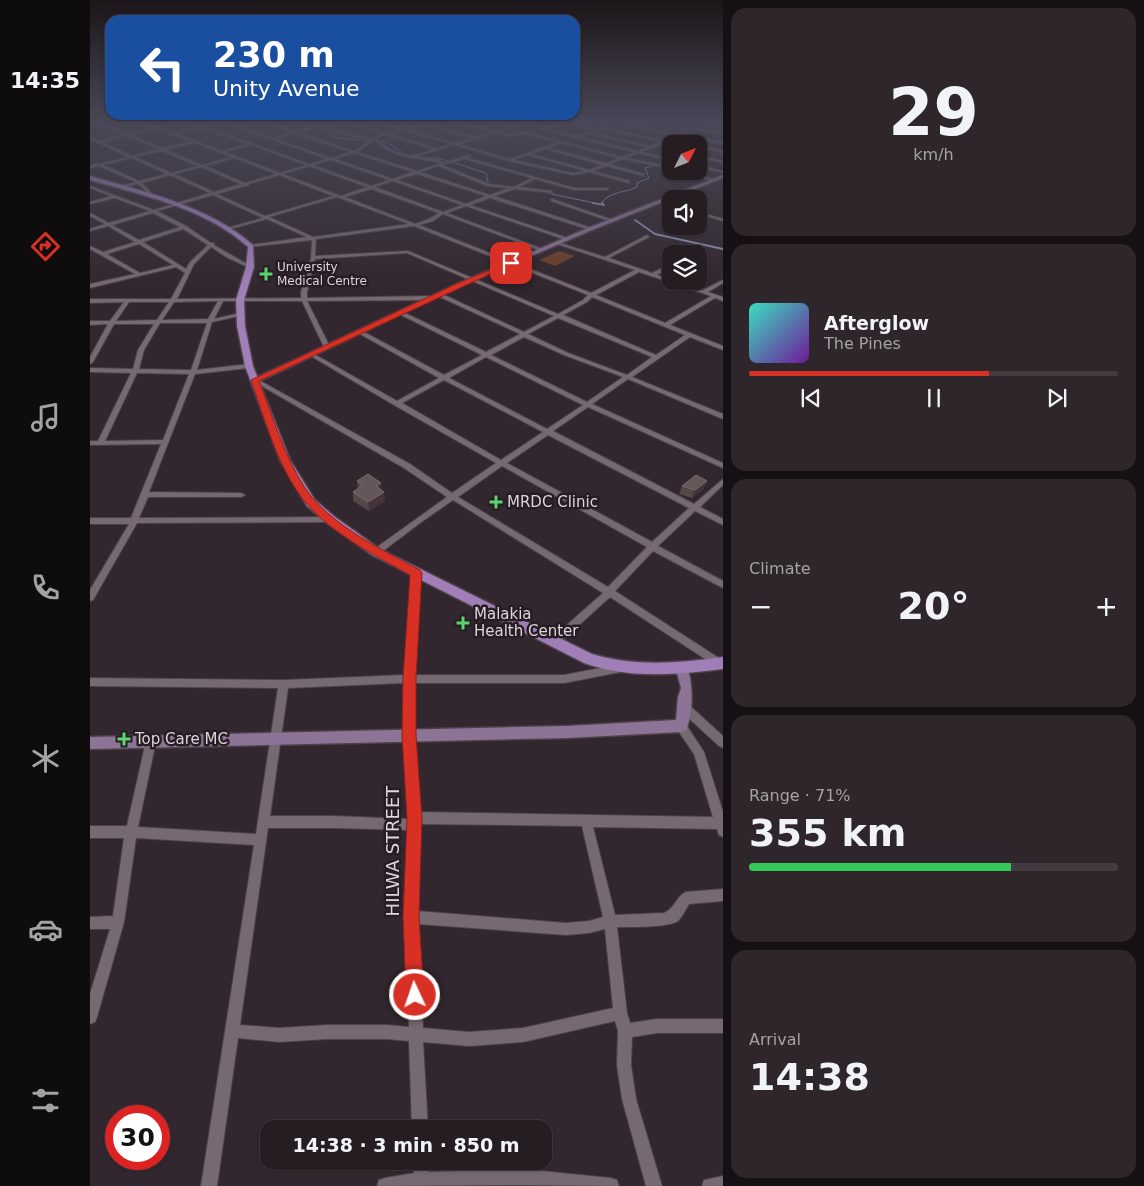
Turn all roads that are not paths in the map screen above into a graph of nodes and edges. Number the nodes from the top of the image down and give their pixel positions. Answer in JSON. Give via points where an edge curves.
{"nodes":[{"id":1,"x":125,"y":176,"type":"edge"},
{"id":2,"x":162,"y":176,"type":"edge"},
{"id":3,"x":176,"y":176,"type":"edge"},
{"id":4,"x":227,"y":176,"type":"edge"},
{"id":5,"x":269,"y":176,"type":"edge"},
{"id":6,"x":286,"y":176,"type":"edge"},
{"id":7,"x":339,"y":176,"type":"edge"},
{"id":8,"x":383,"y":176,"type":"edge"},
{"id":9,"x":405,"y":176,"type":"edge"},
{"id":10,"x":426,"y":176,"type":"edge"},
{"id":11,"x":469,"y":176,"type":"edge"},
{"id":12,"x":525,"y":176,"type":"edge"},
{"id":13,"x":541,"y":176,"type":"edge"},
{"id":14,"x":609,"y":176,"type":"edge"},
{"id":15,"x":719,"y":176,"type":"edge"},
{"id":16,"x":708,"y":178,"type":"edge"},
{"id":17,"x":534,"y":179,"type":"junction"},
{"id":18,"x":394,"y":180,"type":"junction"},
{"id":19,"x":714,"y":180,"type":"junction"},
{"id":20,"x":139,"y":182,"type":"junction"},
{"id":21,"x":629,"y":182,"type":"dead end"},
{"id":22,"x":90,"y":184,"type":"edge"},
{"id":23,"x":248,"y":185,"type":"junction"},
{"id":24,"x":122,"y":187,"type":"junction"},
{"id":25,"x":370,"y":187,"type":"junction"},
{"id":26,"x":517,"y":187,"type":"junction"},
{"id":27,"x":607,"y":189,"type":"dead end"},
{"id":28,"x":688,"y":190,"type":"edge"},
{"id":29,"x":552,"y":192,"type":"dead end"},
{"id":30,"x":215,"y":194,"type":"junction"},
{"id":31,"x":152,"y":196,"type":"junction"},
{"id":32,"x":338,"y":196,"type":"junction"},
{"id":33,"x":113,"y":197,"type":"junction"},
{"id":34,"x":490,"y":197,"type":"junction"},
{"id":35,"x":552,"y":200,"type":"dead end"},
{"id":36,"x":662,"y":200,"type":"edge"},
{"id":37,"x":90,"y":203,"type":"edge"},
{"id":38,"x":467,"y":205,"type":"junction"},
{"id":39,"x":176,"y":206,"type":"junction"},
{"id":40,"x":153,"y":212,"type":"junction"},
{"id":41,"x":443,"y":213,"type":"junction"},
{"id":42,"x":90,"y":214,"type":"edge"},
{"id":43,"x":707,"y":215,"type":"edge"},
{"id":44,"x":266,"y":218,"type":"junction"},
{"id":45,"x":611,"y":220,"type":"junction"},
{"id":46,"x":723,"y":220,"type":"edge"},
{"id":47,"x":108,"y":225,"type":"junction"},
{"id":48,"x":415,"y":225,"type":"junction"},
{"id":49,"x":184,"y":227,"type":"junction"},
{"id":50,"x":229,"y":229,"type":"junction"},
{"id":51,"x":590,"y":229,"type":"junction"},
{"id":52,"x":90,"y":230,"type":"edge"},
{"id":53,"x":647,"y":236,"type":"dead end"},
{"id":54,"x":314,"y":239,"type":"junction"},
{"id":55,"x":563,"y":241,"type":"junction"},
{"id":56,"x":139,"y":242,"type":"junction"},
{"id":57,"x":212,"y":244,"type":"junction"},
{"id":58,"x":251,"y":246,"type":"junction"},
{"id":59,"x":90,"y":247,"type":"edge"},
{"id":60,"x":541,"y":250,"type":"junction"},
{"id":61,"x":103,"y":254,"type":"junction"},
{"id":62,"x":313,"y":258,"type":"junction"},
{"id":63,"x":606,"y":258,"type":"junction"},
{"id":64,"x":511,"y":263,"type":"junction"},
{"id":65,"x":175,"y":266,"type":"junction"},
{"id":66,"x":250,"y":267,"type":"junction"},
{"id":67,"x":639,"y":270,"type":"junction"},
{"id":68,"x":662,"y":270,"type":"edge"},
{"id":69,"x":187,"y":272,"type":"junction"},
{"id":70,"x":654,"y":274,"type":"junction"},
{"id":71,"x":140,"y":275,"type":"junction"},
{"id":72,"x":662,"y":277,"type":"edge"},
{"id":73,"x":474,"y":279,"type":"junction"},
{"id":74,"x":723,"y":281,"type":"edge"},
{"id":75,"x":90,"y":286,"type":"edge"},
{"id":76,"x":698,"y":290,"type":"edge"},
{"id":77,"x":704,"y":292,"type":"junction"},
{"id":78,"x":440,"y":295,"type":"junction"},
{"id":79,"x":592,"y":295,"type":"junction"},
{"id":80,"x":715,"y":296,"type":"junction"},
{"id":81,"x":432,"y":298,"type":"junction"},
{"id":82,"x":304,"y":299,"type":"junction"},
{"id":83,"x":723,"y":299,"type":"edge"},
{"id":84,"x":128,"y":300,"type":"junction"},
{"id":85,"x":221,"y":300,"type":"junction"},
{"id":86,"x":240,"y":300,"type":"junction"},
{"id":87,"x":90,"y":301,"type":"edge"},
{"id":88,"x":173,"y":301,"type":"junction"},
{"id":89,"x":401,"y":313,"type":"junction"},
{"id":90,"x":240,"y":315,"type":"junction"},
{"id":91,"x":559,"y":316,"type":"junction"},
{"id":92,"x":161,"y":321,"type":"junction"},
{"id":93,"x":210,"y":321,"type":"junction"},
{"id":94,"x":112,"y":322,"type":"junction"},
{"id":95,"x":90,"y":323,"type":"edge"},
{"id":96,"x":665,"y":325,"type":"junction"},
{"id":97,"x":360,"y":332,"type":"junction"},
{"id":98,"x":527,"y":334,"type":"junction"},
{"id":99,"x":689,"y":335,"type":"junction"},
{"id":100,"x":327,"y":347,"type":"junction"},
{"id":101,"x":723,"y":348,"type":"edge"},
{"id":102,"x":312,"y":355,"type":"junction"},
{"id":103,"x":488,"y":356,"type":"junction"},
{"id":104,"x":656,"y":357,"type":"junction"},
{"id":105,"x":90,"y":362,"type":"edge"},
{"id":106,"x":249,"y":366,"type":"junction"},
{"id":107,"x":90,"y":370,"type":"edge"},
{"id":108,"x":135,"y":371,"type":"junction"},
{"id":109,"x":193,"y":372,"type":"junction"},
{"id":110,"x":628,"y":376,"type":"junction"},
{"id":111,"x":446,"y":379,"type":"junction"},
{"id":112,"x":255,"y":380,"type":"junction"},
{"id":113,"x":396,"y":404,"type":"junction"},
{"id":114,"x":589,"y":405,"type":"junction"},
{"id":115,"x":723,"y":417,"type":"edge"},
{"id":116,"x":548,"y":432,"type":"junction"},
{"id":117,"x":164,"y":442,"type":"junction"},
{"id":118,"x":90,"y":443,"type":"edge"},
{"id":119,"x":100,"y":443,"type":"junction"},
{"id":120,"x":503,"y":463,"type":"junction"},
{"id":121,"x":723,"y":466,"type":"edge"},
{"id":122,"x":723,"y":481,"type":"edge"},
{"id":123,"x":144,"y":494,"type":"junction"},
{"id":124,"x":241,"y":495,"type":"dead end"},
{"id":125,"x":453,"y":497,"type":"junction"},
{"id":126,"x":696,"y":508,"type":"junction"},
{"id":127,"x":90,"y":520,"type":"edge"},
{"id":128,"x":331,"y":520,"type":"junction"},
{"id":129,"x":134,"y":521,"type":"junction"},
{"id":130,"x":723,"y":522,"type":"edge"},
{"id":131,"x":653,"y":546,"type":"junction"},
{"id":132,"x":376,"y":552,"type":"junction"},
{"id":133,"x":416,"y":573,"type":"junction"},
{"id":134,"x":723,"y":585,"type":"edge"},
{"id":135,"x":609,"y":592,"type":"junction"},
{"id":136,"x":90,"y":598,"type":"edge"},
{"id":137,"x":554,"y":642,"type":"junction"},
{"id":138,"x":721,"y":663,"type":"edge"},
{"id":139,"x":623,"y":667,"type":"junction"},
{"id":140,"x":682,"y":669,"type":"junction"},
{"id":141,"x":410,"y":678,"type":"junction"},
{"id":142,"x":90,"y":682,"type":"edge"},
{"id":143,"x":284,"y":684,"type":"junction"},
{"id":144,"x":685,"y":708,"type":"junction"},
{"id":145,"x":681,"y":726,"type":"junction"},
{"id":146,"x":409,"y":735,"type":"junction"},
{"id":147,"x":276,"y":740,"type":"junction"},
{"id":148,"x":151,"y":741,"type":"junction"},
{"id":149,"x":90,"y":743,"type":"edge"},
{"id":150,"x":723,"y":743,"type":"edge"},
{"id":151,"x":586,"y":820,"type":"junction"},
{"id":152,"x":264,"y":822,"type":"junction"},
{"id":153,"x":414,"y":822,"type":"junction"},
{"id":154,"x":722,"y":827,"type":"edge"},
{"id":155,"x":90,"y":832,"type":"edge"},
{"id":156,"x":131,"y":832,"type":"junction"},
{"id":157,"x":261,"y":840,"type":"junction"},
{"id":158,"x":723,"y":895,"type":"edge"},
{"id":159,"x":411,"y":917,"type":"junction"},
{"id":160,"x":610,"y":921,"type":"junction"},
{"id":161,"x":118,"y":922,"type":"junction"},
{"id":162,"x":90,"y":923,"type":"edge"},
{"id":163,"x":620,"y":1013,"type":"junction"},
{"id":164,"x":90,"y":1018,"type":"edge"},
{"id":165,"x":723,"y":1026,"type":"edge"},
{"id":166,"x":232,"y":1031,"type":"junction"},
{"id":167,"x":625,"y":1031,"type":"junction"},
{"id":168,"x":418,"y":1034,"type":"junction"},
{"id":169,"x":420,"y":1120,"type":"edge"},
{"id":170,"x":421,"y":1170,"type":"edge"},
{"id":171,"x":422,"y":1183,"type":"edge"},
{"id":172,"x":723,"y":1184,"type":"edge"},
{"id":173,"x":209,"y":1186,"type":"edge"},
{"id":174,"x":385,"y":1186,"type":"edge"},
{"id":175,"x":611,"y":1186,"type":"edge"},
{"id":176,"x":654,"y":1186,"type":"edge"},
{"id":177,"x":710,"y":1186,"type":"edge"}],
"edges":[{"from":1,"to":20,"type":"street"},
{"from":2,"to":20,"type":"street"},
{"from":3,"to":30,"type":"street"},
{"from":4,"to":23,"type":"street"},
{"from":5,"to":23,"type":"street"},
{"from":6,"to":32,"type":"street"},
{"from":7,"to":25,"type":"street"},
{"from":8,"to":18,"type":"street"},
{"from":9,"to":18,"type":"street"},
{"from":10,"to":34,"type":"street"},
{"from":11,"to":26,"type":"street","via":[[488,184]]},
{"from":12,"to":17,"type":"street"},
{"from":13,"to":17,"type":"street"},
{"from":14,"to":21,"type":"street"},
{"from":15,"to":19,"type":"street"},
{"from":16,"to":19,"type":"street"},
{"from":17,"to":26,"type":"street"},
{"from":17,"to":27,"type":"street","via":[[581,190]]},
{"from":18,"to":25,"type":"street"},
{"from":18,"to":38,"type":"street"},
{"from":19,"to":28,"type":"street"},
{"from":20,"to":24,"type":"street"},
{"from":20,"to":31,"type":"street"},
{"from":22,"to":24,"type":"main road","via":[[105,182]]},
{"from":22,"to":33,"type":"street"},
{"from":23,"to":30,"type":"street"},
{"from":24,"to":31,"type":"main road"},
{"from":25,"to":32,"type":"street"},
{"from":25,"to":41,"type":"street"},
{"from":26,"to":29,"type":"street"},
{"from":26,"to":34,"type":"street"},
{"from":30,"to":39,"type":"street"},
{"from":30,"to":44,"type":"street"},
{"from":31,"to":39,"type":"main road"},
{"from":32,"to":44,"type":"street"},
{"from":32,"to":48,"type":"street"},
{"from":33,"to":37,"type":"street"},
{"from":33,"to":40,"type":"street"},
{"from":34,"to":38,"type":"street"},
{"from":34,"to":51,"type":"street"},
{"from":35,"to":45,"type":"street"},
{"from":36,"to":45,"type":"street"},
{"from":38,"to":41,"type":"street"},
{"from":38,"to":55,"type":"street"},
{"from":39,"to":40,"type":"street"},
{"from":39,"to":50,"type":"main road"},
{"from":40,"to":47,"type":"street"},
{"from":40,"to":49,"type":"street"},
{"from":41,"to":48,"type":"street"},
{"from":41,"to":60,"type":"street"},
{"from":42,"to":47,"type":"street"},
{"from":43,"to":46,"type":"street"},
{"from":44,"to":50,"type":"street"},
{"from":44,"to":54,"type":"street"},
{"from":45,"to":51,"type":"street"},
{"from":47,"to":52,"type":"street"},
{"from":47,"to":56,"type":"street"},
{"from":48,"to":54,"type":"street"},
{"from":48,"to":64,"type":"street"},
{"from":49,"to":56,"type":"street"},
{"from":49,"to":57,"type":"street"},
{"from":50,"to":58,"type":"main road"},
{"from":51,"to":55,"type":"street"},
{"from":53,"to":63,"type":"street"},
{"from":54,"to":58,"type":"street"},
{"from":54,"to":62,"type":"street"},
{"from":55,"to":60,"type":"street"},
{"from":55,"to":63,"type":"street"},
{"from":56,"to":61,"type":"street"},
{"from":56,"to":65,"type":"street"},
{"from":57,"to":66,"type":"street"},
{"from":57,"to":69,"type":"street"},
{"from":58,"to":66,"type":"main road"},
{"from":59,"to":61,"type":"street"},
{"from":60,"to":64,"type":"street"},
{"from":61,"to":71,"type":"street"},
{"from":62,"to":73,"type":"street","via":[[401,251]]},
{"from":62,"to":82,"type":"street"},
{"from":63,"to":67,"type":"street"},
{"from":64,"to":73,"type":"street"},
{"from":64,"to":79,"type":"street"},
{"from":65,"to":69,"type":"street"},
{"from":65,"to":71,"type":"street"},
{"from":66,"to":86,"type":"main road"},
{"from":67,"to":70,"type":"street"},
{"from":67,"to":79,"type":"street"},
{"from":68,"to":70,"type":"street"},
{"from":69,"to":88,"type":"street"},
{"from":70,"to":72,"type":"street"},
{"from":71,"to":75,"type":"street"},
{"from":73,"to":78,"type":"street"},
{"from":73,"to":91,"type":"street"},
{"from":74,"to":77,"type":"street"},
{"from":76,"to":77,"type":"street"},
{"from":77,"to":80,"type":"street"},
{"from":78,"to":81,"type":"street"},
{"from":78,"to":98,"type":"street"},
{"from":79,"to":91,"type":"street"},
{"from":79,"to":96,"type":"street"},
{"from":80,"to":83,"type":"street"},
{"from":80,"to":96,"type":"street"},
{"from":81,"to":82,"type":"street"},
{"from":81,"to":89,"type":"street"},
{"from":82,"to":86,"type":"street"},
{"from":82,"to":100,"type":"street"},
{"from":84,"to":87,"type":"street"},
{"from":84,"to":88,"type":"street"},
{"from":84,"to":94,"type":"street"},
{"from":85,"to":86,"type":"street"},
{"from":85,"to":88,"type":"street"},
{"from":85,"to":93,"type":"street"},
{"from":86,"to":90,"type":"main road"},
{"from":88,"to":92,"type":"street"},
{"from":89,"to":97,"type":"street"},
{"from":89,"to":103,"type":"street"},
{"from":90,"to":93,"type":"street"},
{"from":90,"to":106,"type":"main road"},
{"from":91,"to":98,"type":"street"},
{"from":91,"to":104,"type":"street"},
{"from":92,"to":93,"type":"street"},
{"from":92,"to":94,"type":"street"},
{"from":92,"to":108,"type":"street","via":[[141,350]]},
{"from":93,"to":109,"type":"street"},
{"from":94,"to":95,"type":"street"},
{"from":94,"to":105,"type":"street"},
{"from":96,"to":99,"type":"street"},
{"from":97,"to":100,"type":"street"},
{"from":97,"to":111,"type":"street"},
{"from":98,"to":103,"type":"street"},
{"from":98,"to":110,"type":"street","via":[[566,354]]},
{"from":99,"to":101,"type":"street","via":[[715,342]]},
{"from":99,"to":104,"type":"street"},
{"from":100,"to":102,"type":"street"},
{"from":102,"to":112,"type":"street"},
{"from":102,"to":113,"type":"street"},
{"from":103,"to":111,"type":"street"},
{"from":103,"to":114,"type":"street"},
{"from":104,"to":110,"type":"street"},
{"from":106,"to":109,"type":"street"},
{"from":106,"to":112,"type":"main road"},
{"from":107,"to":108,"type":"street"},
{"from":108,"to":109,"type":"street"},
{"from":108,"to":119,"type":"street"},
{"from":109,"to":117,"type":"street"},
{"from":110,"to":114,"type":"street"},
{"from":110,"to":115,"type":"street"},
{"from":111,"to":113,"type":"street"},
{"from":111,"to":116,"type":"street"},
{"from":112,"to":125,"type":"street","via":[[407,466]]},
{"from":112,"to":128,"type":"main road","via":[[285,460],[311,503]]},
{"from":113,"to":120,"type":"street"},
{"from":114,"to":116,"type":"street"},
{"from":114,"to":121,"type":"street"},
{"from":116,"to":120,"type":"street"},
{"from":116,"to":126,"type":"street"},
{"from":117,"to":119,"type":"street"},
{"from":117,"to":123,"type":"street"},
{"from":118,"to":119,"type":"street"},
{"from":120,"to":125,"type":"street"},
{"from":120,"to":131,"type":"street"},
{"from":122,"to":126,"type":"street"},
{"from":123,"to":124,"type":"street"},
{"from":123,"to":129,"type":"street"},
{"from":125,"to":132,"type":"street"},
{"from":125,"to":135,"type":"street"},
{"from":126,"to":130,"type":"street"},
{"from":126,"to":131,"type":"street"},
{"from":127,"to":129,"type":"street"},
{"from":128,"to":129,"type":"street"},
{"from":128,"to":132,"type":"main road"},
{"from":129,"to":136,"type":"street"},
{"from":131,"to":134,"type":"street"},
{"from":131,"to":135,"type":"street"},
{"from":132,"to":133,"type":"main road"},
{"from":133,"to":137,"type":"main road"},
{"from":133,"to":141,"type":"street","name":"HILWA STREET"},
{"from":135,"to":137,"type":"street"},
{"from":135,"to":138,"type":"street"},
{"from":137,"to":139,"type":"main road","via":[[589,659]]},
{"from":138,"to":140,"type":"main road"},
{"from":139,"to":140,"type":"main road"},
{"from":139,"to":141,"type":"street","via":[[564,679]]},
{"from":140,"to":144,"type":"street","via":[[687,688],[683,695]]},
{"from":141,"to":143,"type":"street"},
{"from":141,"to":146,"type":"street","name":"HILWA STREET"},
{"from":142,"to":143,"type":"street"},
{"from":143,"to":147,"type":"street"},
{"from":144,"to":145,"type":"street"},
{"from":144,"to":150,"type":"street"},
{"from":145,"to":146,"type":"street"},
{"from":145,"to":154,"type":"street","via":[[699,752]]},
{"from":146,"to":147,"type":"street"},
{"from":146,"to":153,"type":"street","name":"HILWA STREET"},
{"from":147,"to":148,"type":"street"},
{"from":147,"to":152,"type":"street"},
{"from":148,"to":149,"type":"street"},
{"from":148,"to":156,"type":"street"},
{"from":151,"to":153,"type":"street"},
{"from":151,"to":154,"type":"street"},
{"from":151,"to":160,"type":"street"},
{"from":152,"to":153,"type":"street"},
{"from":152,"to":157,"type":"street"},
{"from":153,"to":159,"type":"street","name":"HILWA STREET"},
{"from":155,"to":156,"type":"street"},
{"from":156,"to":157,"type":"street"},
{"from":156,"to":161,"type":"street"},
{"from":157,"to":166,"type":"street"},
{"from":158,"to":160,"type":"street","via":[[686,898],[674,916],[664,919]]},
{"from":159,"to":160,"type":"street","via":[[566,929]]},
{"from":159,"to":168,"type":"street","name":"HILWA STREET"},
{"from":160,"to":163,"type":"street"},
{"from":161,"to":162,"type":"street"},
{"from":161,"to":164,"type":"street"},
{"from":163,"to":167,"type":"street"},
{"from":163,"to":168,"type":"street","via":[[523,1035],[469,1039]]},
{"from":165,"to":167,"type":"street","via":[[657,1026]]},
{"from":166,"to":168,"type":"street","via":[[279,1035],[327,1032]]},
{"from":166,"to":173,"type":"street"},
{"from":167,"to":176,"type":"street","via":[[624,1065],[629,1099]]},
{"from":168,"to":169,"type":"street","name":"HILWA STREET"},
{"from":170,"to":171,"type":"street"},
{"from":171,"to":174,"type":"street"},
{"from":171,"to":175,"type":"street","via":[[521,1177]]},
{"from":172,"to":177,"type":"street"}]}
